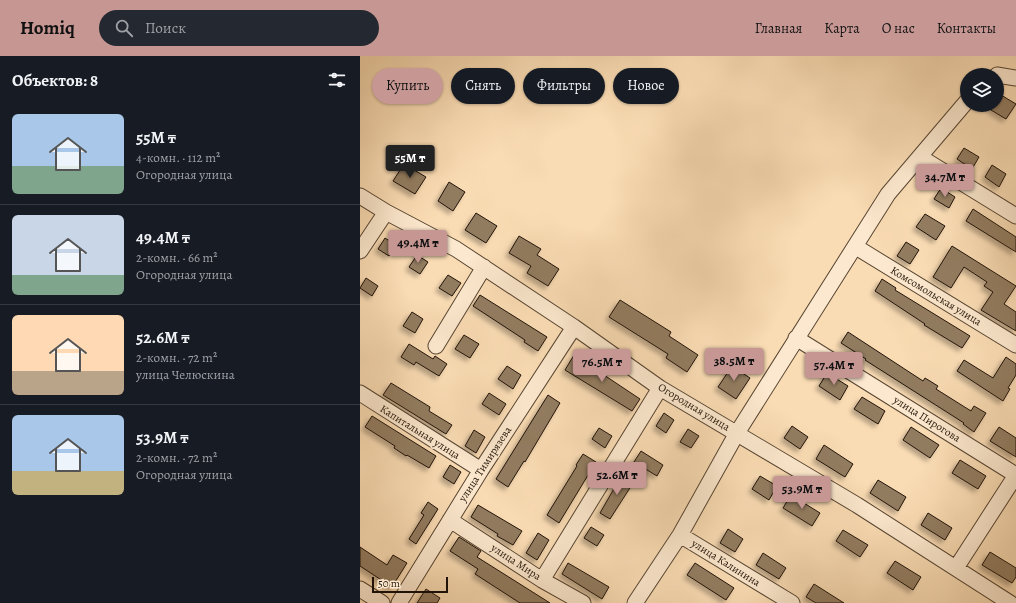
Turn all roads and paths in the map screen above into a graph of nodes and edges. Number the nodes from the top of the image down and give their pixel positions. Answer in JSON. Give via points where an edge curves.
{"nodes":[{"id":1,"x":1004,"y":76,"type":"edge"},
{"id":2,"x":1016,"y":78,"type":"edge"},
{"id":3,"x":960,"y":109,"type":"edge"},
{"id":4,"x":920,"y":157,"type":"junction"},
{"id":5,"x":360,"y":196,"type":"edge"},
{"id":6,"x":386,"y":212,"type":"junction"},
{"id":7,"x":1016,"y":216,"type":"edge"},
{"id":8,"x":856,"y":247,"type":"junction"},
{"id":9,"x":360,"y":251,"type":"edge"},
{"id":10,"x":484,"y":266,"type":"junction"},
{"id":11,"x":574,"y":327,"type":"junction"},
{"id":12,"x":796,"y":338,"type":"junction"},
{"id":13,"x":1016,"y":345,"type":"edge"},
{"id":14,"x":436,"y":346,"type":"dead end"},
{"id":15,"x":660,"y":388,"type":"junction"},
{"id":16,"x":360,"y":393,"type":"edge"},
{"id":17,"x":736,"y":432,"type":"junction"},
{"id":18,"x":481,"y":470,"type":"junction"},
{"id":19,"x":1016,"y":475,"type":"edge"},
{"id":20,"x":450,"y":520,"type":"junction"},
{"id":21,"x":680,"y":535,"type":"junction"},
{"id":22,"x":956,"y":568,"type":"junction"},
{"id":23,"x":542,"y":580,"type":"junction"},
{"id":24,"x":360,"y":589,"type":"edge"},
{"id":25,"x":382,"y":603,"type":"edge"},
{"id":26,"x":399,"y":603,"type":"edge"},
{"id":27,"x":583,"y":603,"type":"edge"},
{"id":28,"x":635,"y":603,"type":"edge"},
{"id":29,"x":792,"y":603,"type":"edge"},
{"id":30,"x":1010,"y":603,"type":"edge"}],
"edges":[{"from":1,"to":2,"type":"street"},
{"from":3,"to":4,"type":"street"},
{"from":4,"to":7,"type":"street"},
{"from":4,"to":8,"type":"street","via":[[888,194]]},
{"from":5,"to":6,"type":"street","name":"Огородная улица"},
{"from":6,"to":9,"type":"street"},
{"from":6,"to":10,"type":"street","name":"Огородная улица"},
{"from":8,"to":12,"type":"street"},
{"from":8,"to":13,"type":"street","name":"Комсомольская улица"},
{"from":10,"to":11,"type":"street","name":"Огородная улица"},
{"from":10,"to":14,"type":"street"},
{"from":11,"to":15,"type":"street","name":"Огородная улица"},
{"from":11,"to":18,"type":"street","name":"улица Тимирязева"},
{"from":12,"to":17,"type":"street"},
{"from":12,"to":19,"type":"street","name":"улица Пирогова"},
{"from":15,"to":17,"type":"street","name":"Огородная улица"},
{"from":15,"to":23,"type":"street"},
{"from":16,"to":18,"type":"street","name":"Капитальная улица"},
{"from":17,"to":21,"type":"street"},
{"from":17,"to":22,"type":"street","name":"Огородная улица"},
{"from":18,"to":20,"type":"street","name":"улица Тимирязева"},
{"from":19,"to":22,"type":"street"},
{"from":20,"to":23,"type":"street","name":"улица Мира"},
{"from":20,"to":26,"type":"street","name":"улица Тимирязева"},
{"from":21,"to":28,"type":"street"},
{"from":21,"to":29,"type":"street","name":"улица Калинина"},
{"from":22,"to":30,"type":"street","name":"Огородная улица"},
{"from":23,"to":27,"type":"street","name":"улица Мира"},
{"from":24,"to":25,"type":"street"}]}
